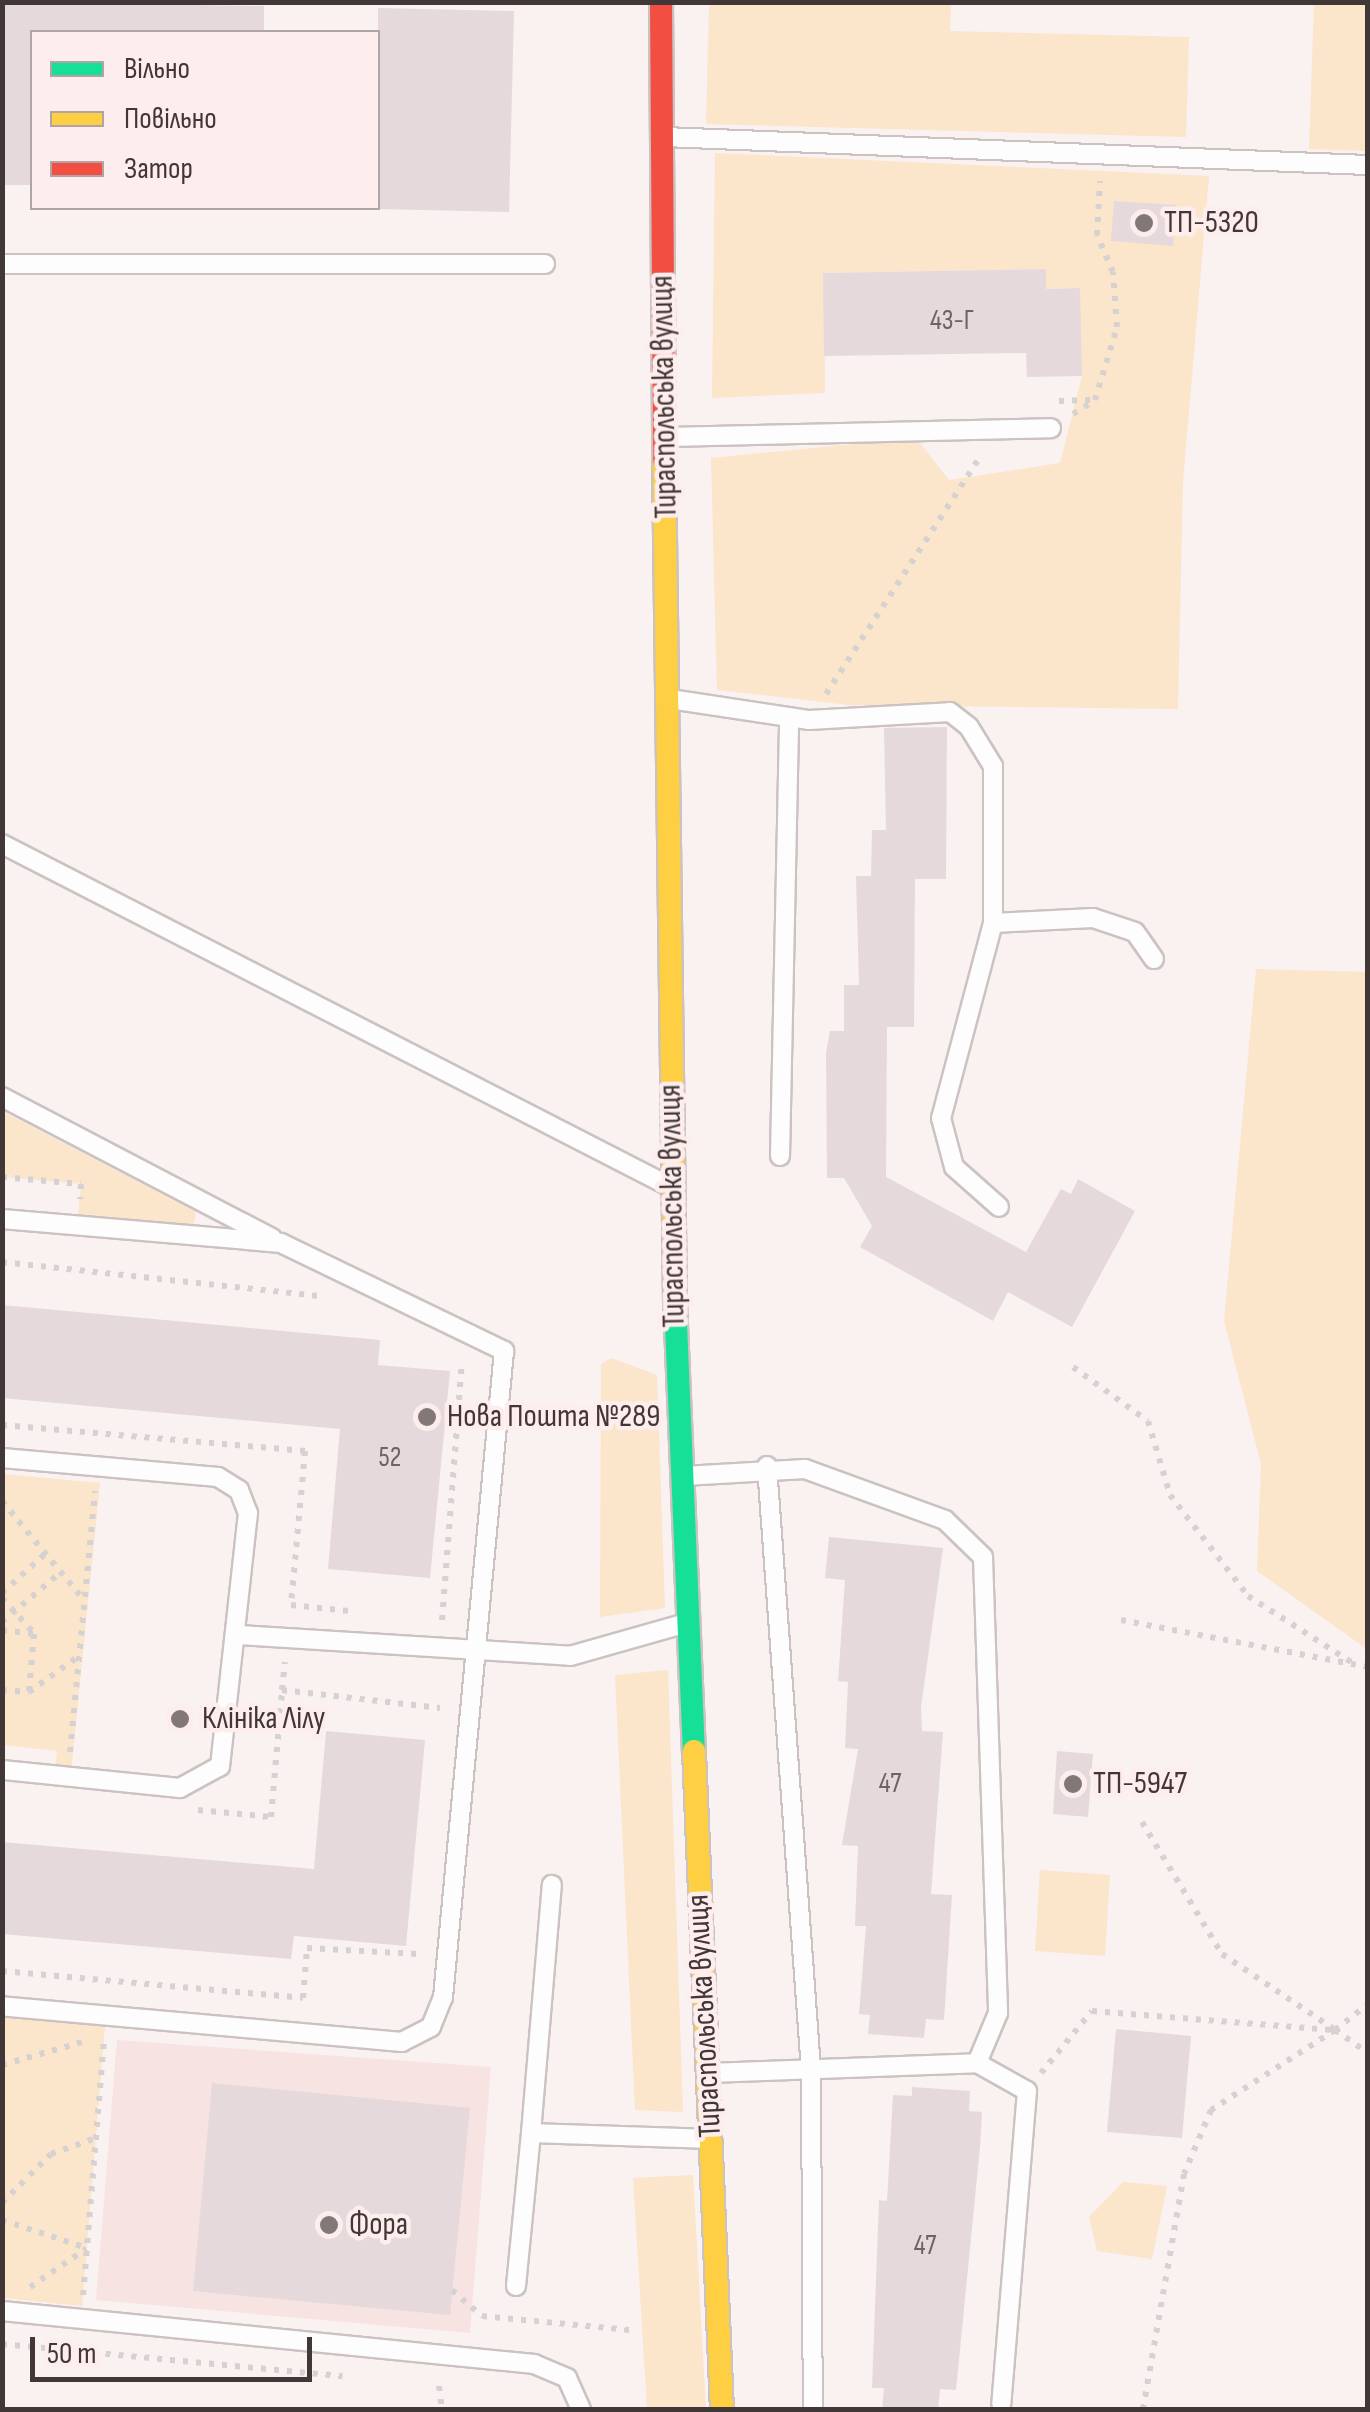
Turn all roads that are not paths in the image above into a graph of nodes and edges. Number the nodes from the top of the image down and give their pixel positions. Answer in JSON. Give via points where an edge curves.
{"nodes":[{"id":1,"x":661,"y":2,"type":"edge"},
{"id":2,"x":662,"y":136,"type":"junction"},
{"id":3,"x":1368,"y":166,"type":"edge"},
{"id":4,"x":2,"y":264,"type":"edge"},
{"id":5,"x":544,"y":264,"type":"dead end"},
{"id":6,"x":1051,"y":428,"type":"road end"},
{"id":7,"x":664,"y":437,"type":"junction"},
{"id":8,"x":670,"y":700,"type":"junction"},
{"id":9,"x":790,"y":717,"type":"junction"},
{"id":10,"x":2,"y":844,"type":"edge"},
{"id":11,"x":993,"y":922,"type":"junction"},
{"id":12,"x":1154,"y":959,"type":"dead end"},
{"id":13,"x":2,"y":1096,"type":"edge"},
{"id":14,"x":780,"y":1156,"type":"dead end"},
{"id":15,"x":670,"y":1187,"type":"junction"},
{"id":16,"x":999,"y":1207,"type":"dead end"},
{"id":17,"x":2,"y":1219,"type":"edge"},
{"id":18,"x":281,"y":1244,"type":"junction"},
{"id":19,"x":2,"y":1458,"type":"edge"},
{"id":20,"x":767,"y":1466,"type":"junction"},
{"id":21,"x":680,"y":1476,"type":"junction"},
{"id":22,"x":688,"y":1623,"type":"junction"},
{"id":23,"x":238,"y":1635,"type":"junction"},
{"id":24,"x":478,"y":1655,"type":"junction"},
{"id":25,"x":2,"y":1770,"type":"edge"},
{"id":26,"x":552,"y":1885,"type":"dead end"},
{"id":27,"x":2,"y":2006,"type":"edge"},
{"id":28,"x":977,"y":2063,"type":"junction"},
{"id":29,"x":810,"y":2068,"type":"junction"},
{"id":30,"x":708,"y":2073,"type":"junction"},
{"id":31,"x":530,"y":2133,"type":"junction"},
{"id":32,"x":711,"y":2139,"type":"junction"},
{"id":33,"x":516,"y":2286,"type":"dead end"},
{"id":34,"x":7,"y":2305,"type":"edge"},
{"id":35,"x":1001,"y":2404,"type":"dead end"},
{"id":36,"x":581,"y":2410,"type":"edge"},
{"id":37,"x":722,"y":2410,"type":"edge"},
{"id":38,"x":813,"y":2410,"type":"edge"}],
"edges":[{"from":1,"to":2,"type":"street","name":"Тираспольська вулиця"},
{"from":2,"to":3,"type":"lane"},
{"from":2,"to":7,"type":"street","name":"Тираспольська вулиця"},
{"from":4,"to":5,"type":"lane"},
{"from":6,"to":7,"type":"lane"},
{"from":7,"to":8,"type":"street","name":"Тираспольська вулиця"},
{"from":8,"to":9,"type":"lane"},
{"from":8,"to":15,"type":"street","name":"Тираспольська вулиця"},
{"from":9,"to":11,"type":"lane","via":[[950,712],[969,727],[993,766]]},
{"from":9,"to":14,"type":"lane"},
{"from":10,"to":15,"type":"lane"},
{"from":11,"to":12,"type":"lane","via":[[1094,918],[1135,932]]},
{"from":11,"to":16,"type":"lane","via":[[941,1118],[954,1168]]},
{"from":13,"to":18,"type":"lane"},
{"from":15,"to":21,"type":"street","name":"Тираспольська вулиця"},
{"from":17,"to":18,"type":"lane"},
{"from":18,"to":24,"type":"lane","via":[[504,1352]]},
{"from":19,"to":23,"type":"lane","via":[[218,1478],[238,1490],[248,1513]]},
{"from":20,"to":21,"type":"lane"},
{"from":20,"to":28,"type":"lane","via":[[805,1469],[945,1520],[983,1557],[998,2013]]},
{"from":20,"to":29,"type":"lane"},
{"from":21,"to":22,"type":"street","name":"Тираспольська вулиця"},
{"from":22,"to":24,"type":"lane","via":[[596,1654]]},
{"from":22,"to":30,"type":"street","name":"Тираспольська вулиця"},
{"from":23,"to":24,"type":"lane"},
{"from":23,"to":25,"type":"lane","via":[[227,1753],[208,1777],[180,1788]]},
{"from":24,"to":27,"type":"lane","via":[[444,1997],[431,2027],[402,2042]]},
{"from":26,"to":31,"type":"lane"},
{"from":28,"to":29,"type":"lane"},
{"from":28,"to":35,"type":"lane","via":[[1027,2091]]},
{"from":29,"to":30,"type":"lane"},
{"from":29,"to":38,"type":"lane"},
{"from":30,"to":32,"type":"street","name":"Тираспольська вулиця"},
{"from":31,"to":32,"type":"lane"},
{"from":31,"to":33,"type":"lane"},
{"from":32,"to":37,"type":"street","name":"Тираспольська вулиця"},
{"from":34,"to":36,"type":"lane","via":[[534,2364],[566,2378]]}]}
